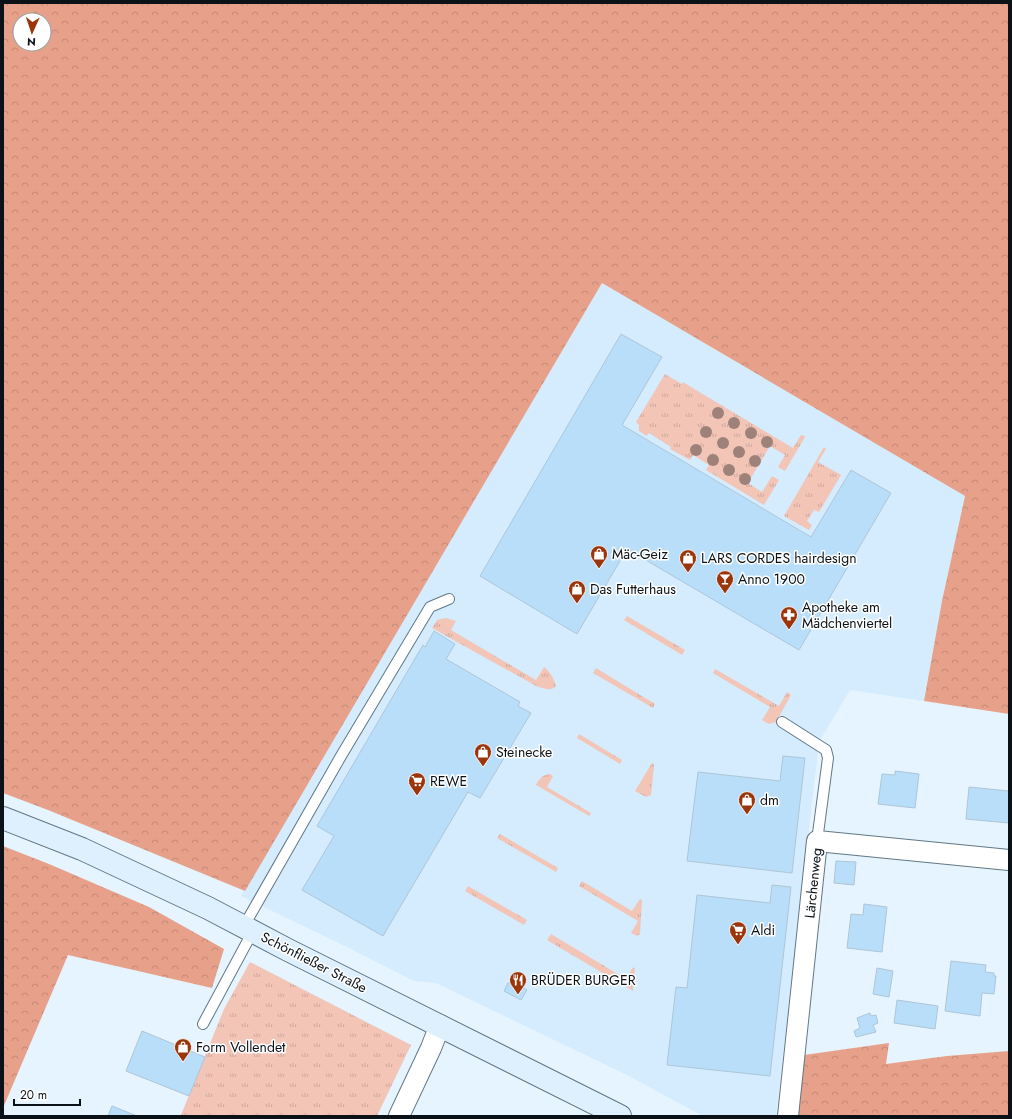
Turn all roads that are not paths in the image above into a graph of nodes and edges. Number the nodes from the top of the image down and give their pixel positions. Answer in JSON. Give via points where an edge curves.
{"nodes":[{"id":1,"x":449,"y":599,"type":"dead end"},
{"id":2,"x":782,"y":722,"type":"dead end"},
{"id":3,"x":3,"y":818,"type":"edge"},
{"id":4,"x":817,"y":841,"type":"junction"},
{"id":5,"x":1009,"y":860,"type":"edge"},
{"id":6,"x":249,"y":929,"type":"junction"},
{"id":7,"x":203,"y":1024,"type":"dead end"},
{"id":8,"x":440,"y":1026,"type":"junction"},
{"id":9,"x":399,"y":1116,"type":"edge"},
{"id":10,"x":620,"y":1116,"type":"edge"},
{"id":11,"x":788,"y":1116,"type":"edge"}],
"edges":[{"from":1,"to":6,"type":"lane","via":[[430,607],[342,756]]},
{"from":2,"to":4,"type":"lane","via":[[826,750],[828,758]]},
{"from":3,"to":6,"type":"main road","name":"Schönfließer Straße","via":[[82,849]]},
{"from":4,"to":5,"type":"street","name":"Lärchenweg"},
{"from":4,"to":11,"type":"street","name":"Lärchenweg"},
{"from":6,"to":7,"type":"lane"},
{"from":6,"to":8,"type":"main road","name":"Schönfließer Straße"},
{"from":8,"to":9,"type":"street"},
{"from":8,"to":10,"type":"main road","name":"Schönfließer Straße"}]}
